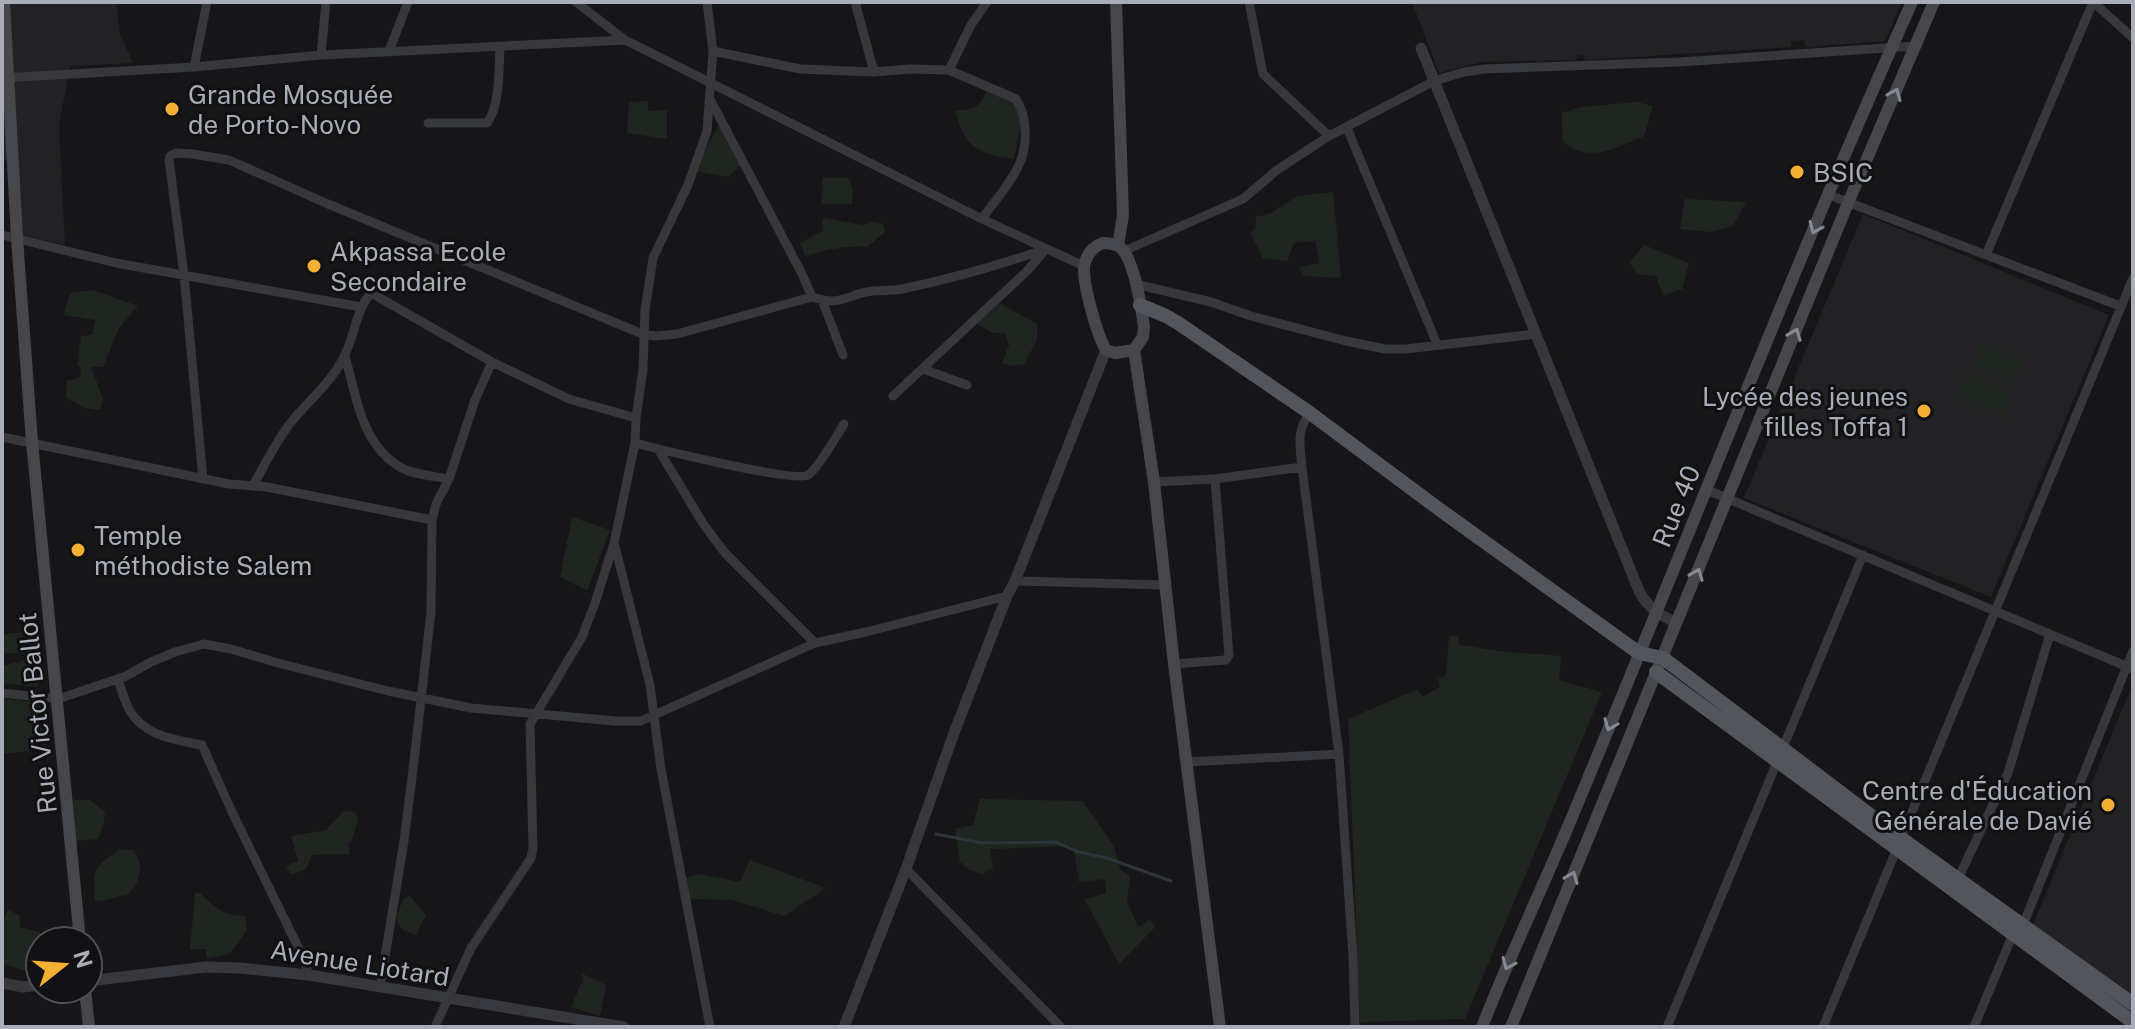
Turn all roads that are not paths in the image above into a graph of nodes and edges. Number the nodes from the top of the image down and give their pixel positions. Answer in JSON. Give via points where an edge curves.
{"nodes":[{"id":1,"x":4,"y":2,"type":"edge"},
{"id":2,"x":207,"y":2,"type":"edge"},
{"id":3,"x":326,"y":2,"type":"edge"},
{"id":4,"x":408,"y":2,"type":"edge"},
{"id":5,"x":576,"y":2,"type":"edge"},
{"id":6,"x":707,"y":2,"type":"edge"},
{"id":7,"x":855,"y":2,"type":"edge"},
{"id":8,"x":987,"y":2,"type":"edge"},
{"id":9,"x":1116,"y":2,"type":"edge"},
{"id":10,"x":1249,"y":2,"type":"edge"},
{"id":11,"x":1912,"y":2,"type":"edge"},
{"id":12,"x":1934,"y":2,"type":"edge"},
{"id":13,"x":2093,"y":2,"type":"edge"},
{"id":14,"x":2133,"y":38,"type":"edge"},
{"id":15,"x":625,"y":40,"type":"junction"},
{"id":16,"x":1915,"y":46,"type":"junction"},
{"id":17,"x":500,"y":47,"type":"junction"},
{"id":18,"x":1421,"y":48,"type":"dead end"},
{"id":19,"x":1892,"y":48,"type":"junction"},
{"id":20,"x":389,"y":51,"type":"junction"},
{"id":21,"x":713,"y":51,"type":"junction"},
{"id":22,"x":321,"y":55,"type":"junction"},
{"id":23,"x":194,"y":67,"type":"junction"},
{"id":24,"x":949,"y":70,"type":"junction"},
{"id":25,"x":874,"y":72,"type":"junction"},
{"id":26,"x":5,"y":78,"type":"edge"},
{"id":27,"x":1434,"y":81,"type":"junction"},
{"id":28,"x":710,"y":83,"type":"junction"},
{"id":29,"x":709,"y":98,"type":"junction"},
{"id":30,"x":428,"y":123,"type":"dead end"},
{"id":31,"x":1347,"y":128,"type":"junction"},
{"id":32,"x":1329,"y":136,"type":"junction"},
{"id":33,"x":8,"y":156,"type":"edge"},
{"id":34,"x":1829,"y":195,"type":"junction"},
{"id":35,"x":1848,"y":203,"type":"junction"},
{"id":36,"x":982,"y":219,"type":"junction"},
{"id":37,"x":2,"y":235,"type":"edge"},
{"id":38,"x":17,"y":238,"type":"junction"},
{"id":39,"x":1121,"y":248,"type":"junction"},
{"id":40,"x":1046,"y":249,"type":"junction"},
{"id":41,"x":1986,"y":255,"type":"junction"},
{"id":42,"x":1084,"y":266,"type":"junction"},
{"id":43,"x":184,"y":275,"type":"junction"},
{"id":44,"x":2133,"y":278,"type":"edge"},
{"id":45,"x":1135,"y":284,"type":"junction"},
{"id":46,"x":812,"y":297,"type":"junction"},
{"id":47,"x":822,"y":300,"type":"junction"},
{"id":48,"x":1140,"y":305,"type":"junction"},
{"id":49,"x":2120,"y":306,"type":"junction"},
{"id":50,"x":361,"y":307,"type":"junction"},
{"id":51,"x":1536,"y":334,"type":"junction"},
{"id":52,"x":645,"y":335,"type":"junction"},
{"id":53,"x":1437,"y":344,"type":"junction"},
{"id":54,"x":1106,"y":350,"type":"junction"},
{"id":55,"x":1134,"y":350,"type":"junction"},
{"id":56,"x":843,"y":355,"type":"dead end"},
{"id":57,"x":345,"y":356,"type":"junction"},
{"id":58,"x":492,"y":362,"type":"junction"},
{"id":59,"x":923,"y":369,"type":"junction"},
{"id":60,"x":967,"y":385,"type":"dead end"},
{"id":61,"x":893,"y":396,"type":"dead end"},
{"id":62,"x":1310,"y":413,"type":"junction"},
{"id":63,"x":636,"y":418,"type":"junction"},
{"id":64,"x":844,"y":424,"type":"dead end"},
{"id":65,"x":2,"y":437,"type":"edge"},
{"id":66,"x":32,"y":442,"type":"junction"},
{"id":67,"x":635,"y":443,"type":"junction"},
{"id":68,"x":658,"y":449,"type":"junction"},
{"id":69,"x":1302,"y":467,"type":"junction"},
{"id":70,"x":203,"y":479,"type":"junction"},
{"id":71,"x":449,"y":479,"type":"junction"},
{"id":72,"x":1215,"y":479,"type":"junction"},
{"id":73,"x":1154,"y":482,"type":"junction"},
{"id":74,"x":253,"y":486,"type":"junction"},
{"id":75,"x":1707,"y":490,"type":"junction"},
{"id":76,"x":1728,"y":499,"type":"junction"},
{"id":77,"x":432,"y":520,"type":"junction"},
{"id":78,"x":614,"y":543,"type":"junction"},
{"id":79,"x":1863,"y":555,"type":"junction"},
{"id":80,"x":1015,"y":581,"type":"junction"},
{"id":81,"x":1166,"y":585,"type":"junction"},
{"id":82,"x":1007,"y":596,"type":"junction"},
{"id":83,"x":1996,"y":611,"type":"junction"},
{"id":84,"x":1656,"y":613,"type":"junction"},
{"id":85,"x":1677,"y":623,"type":"junction"},
{"id":86,"x":2050,"y":634,"type":"junction"},
{"id":87,"x":815,"y":643,"type":"junction"},
{"id":88,"x":2133,"y":651,"type":"edge"},
{"id":89,"x":1639,"y":653,"type":"junction"},
{"id":90,"x":1663,"y":658,"type":"junction"},
{"id":91,"x":1174,"y":664,"type":"junction"},
{"id":92,"x":2130,"y":668,"type":"edge"},
{"id":93,"x":1656,"y":672,"type":"junction"},
{"id":94,"x":118,"y":679,"type":"junction"},
{"id":95,"x":2,"y":693,"type":"edge"},
{"id":96,"x":420,"y":696,"type":"junction"},
{"id":97,"x":58,"y":699,"type":"junction"},
{"id":98,"x":536,"y":714,"type":"junction"},
{"id":99,"x":655,"y":714,"type":"junction"},
{"id":100,"x":1339,"y":754,"type":"junction"},
{"id":101,"x":1779,"y":754,"type":"junction"},
{"id":102,"x":1187,"y":762,"type":"junction"},
{"id":103,"x":1900,"y":844,"type":"junction"},
{"id":104,"x":906,"y":869,"type":"junction"},
{"id":105,"x":1956,"y":884,"type":"junction"},
{"id":106,"x":79,"y":925,"type":"edge"},
{"id":107,"x":2018,"y":933,"type":"junction"},
{"id":108,"x":309,"y":975,"type":"junction"},
{"id":109,"x":104,"y":979,"type":"edge"},
{"id":110,"x":2,"y":983,"type":"edge"},
{"id":111,"x":24,"y":987,"type":"edge"},
{"id":112,"x":380,"y":987,"type":"junction"},
{"id":113,"x":446,"y":999,"type":"junction"},
{"id":114,"x":2133,"y":1004,"type":"edge"},
{"id":115,"x":87,"y":1005,"type":"edge"},
{"id":116,"x":594,"y":1024,"type":"edge"},
{"id":117,"x":2133,"y":1024,"type":"edge"},
{"id":118,"x":89,"y":1027,"type":"edge"},
{"id":119,"x":435,"y":1027,"type":"edge"},
{"id":120,"x":624,"y":1027,"type":"edge"},
{"id":121,"x":710,"y":1027,"type":"edge"},
{"id":122,"x":844,"y":1027,"type":"edge"},
{"id":123,"x":1061,"y":1027,"type":"edge"},
{"id":124,"x":1220,"y":1027,"type":"edge"},
{"id":125,"x":1355,"y":1027,"type":"edge"},
{"id":126,"x":1482,"y":1027,"type":"edge"},
{"id":127,"x":1511,"y":1027,"type":"edge"},
{"id":128,"x":1667,"y":1027,"type":"edge"},
{"id":129,"x":1823,"y":1027,"type":"edge"},
{"id":130,"x":1974,"y":1027,"type":"edge"}],
"edges":[{"from":1,"to":26,"type":"main road","name":"Rue Victor Ballot"},
{"from":2,"to":23,"type":"street"},
{"from":3,"to":22,"type":"street"},
{"from":4,"to":20,"type":"street"},
{"from":5,"to":15,"type":"street"},
{"from":6,"to":21,"type":"street"},
{"from":7,"to":25,"type":"street"},
{"from":8,"to":24,"type":"street"},
{"from":9,"to":39,"type":"main road"},
{"from":10,"to":32,"type":"street","via":[[1263,74]]},
{"from":11,"to":19,"type":"main road","name":"Rue 40"},
{"from":12,"to":16,"type":"main road","name":"Rue 40"},
{"from":13,"to":14,"type":"street"},
{"from":13,"to":41,"type":"street"},
{"from":15,"to":17,"type":"street"},
{"from":15,"to":28,"type":"street"},
{"from":16,"to":19,"type":"street"},
{"from":35,"to":16,"type":"main road","name":"Rue 40","one_way":true},
{"from":17,"to":20,"type":"street"},
{"from":17,"to":30,"type":"street","via":[[487,123]]},
{"from":18,"to":27,"type":"street"},
{"from":19,"to":27,"type":"street","via":[[1485,69]]},
{"from":19,"to":34,"type":"main road","name":"Rue 40"},
{"from":20,"to":22,"type":"street"},
{"from":21,"to":25,"type":"street","via":[[800,69]]},
{"from":21,"to":28,"type":"street"},
{"from":22,"to":23,"type":"street"},
{"from":23,"to":26,"type":"street"},
{"from":24,"to":25,"type":"street"},
{"from":24,"to":36,"type":"street","via":[[1016,99],[1021,107],[1024,149],[1019,166]]},
{"from":26,"to":33,"type":"main road","name":"Rue Victor Ballot"},
{"from":27,"to":31,"type":"street"},
{"from":27,"to":51,"type":"street"},
{"from":28,"to":29,"type":"street"},
{"from":28,"to":36,"type":"street"},
{"from":29,"to":46,"type":"street"},
{"from":29,"to":52,"type":"street","via":[[701,152],[653,258]]},
{"from":31,"to":32,"type":"street"},
{"from":31,"to":53,"type":"street"},
{"from":32,"to":39,"type":"street","via":[[1243,199]]},
{"from":33,"to":38,"type":"main road","name":"Rue Victor Ballot"},
{"from":34,"to":35,"type":"street"},
{"from":34,"to":75,"type":"main road","name":"Rue 40","one_way":true},
{"from":35,"to":41,"type":"street"},
{"from":76,"to":35,"type":"main road","name":"Rue 40","one_way":true},
{"from":36,"to":40,"type":"street"},
{"from":37,"to":38,"type":"street"},
{"from":38,"to":43,"type":"street"},
{"from":38,"to":66,"type":"main road","name":"Rue Victor Ballot"},
{"from":39,"to":42,"type":"main road","via":[[1111,243],[1096,246]]},
{"from":39,"to":45,"type":"main road"},
{"from":40,"to":42,"type":"street"},
{"from":40,"to":47,"type":"street","via":[[902,289]]},
{"from":40,"to":59,"type":"street"},
{"from":41,"to":49,"type":"street"},
{"from":42,"to":54,"type":"main road"},
{"from":43,"to":50,"type":"street"},
{"from":43,"to":52,"type":"street","via":[[169,160],[176,153],[229,160]]},
{"from":43,"to":70,"type":"street"},
{"from":44,"to":49,"type":"street"},
{"from":45,"to":48,"type":"main road"},
{"from":45,"to":53,"type":"street","via":[[1346,341],[1395,349]]},
{"from":46,"to":47,"type":"street"},
{"from":46,"to":52,"type":"street","via":[[677,334]]},
{"from":47,"to":56,"type":"street"},
{"from":48,"to":55,"type":"main road","via":[[1143,337]]},
{"from":48,"to":62,"type":"main road","via":[[1178,323]]},
{"from":49,"to":83,"type":"street"},
{"from":50,"to":57,"type":"street"},
{"from":50,"to":58,"type":"street","via":[[369,295],[377,295]]},
{"from":51,"to":53,"type":"street"},
{"from":51,"to":84,"type":"street","via":[[1639,591]]},
{"from":52,"to":63,"type":"street"},
{"from":54,"to":55,"type":"main road"},
{"from":54,"to":80,"type":"street"},
{"from":55,"to":73,"type":"main road"},
{"from":57,"to":71,"type":"street","via":[[358,406],[375,443],[400,467]]},
{"from":57,"to":74,"type":"street","via":[[327,385],[289,425]]},
{"from":58,"to":63,"type":"street","via":[[569,399]]},
{"from":58,"to":71,"type":"street"},
{"from":59,"to":60,"type":"street"},
{"from":59,"to":61,"type":"street"},
{"from":62,"to":69,"type":"street","via":[[1300,431]]},
{"from":62,"to":89,"type":"main road"},
{"from":63,"to":67,"type":"street"},
{"from":64,"to":68,"type":"street","via":[[810,473],[801,477]]},
{"from":65,"to":66,"type":"street"},
{"from":66,"to":70,"type":"street"},
{"from":66,"to":97,"type":"main road","name":"Rue Victor Ballot"},
{"from":67,"to":68,"type":"street"},
{"from":67,"to":78,"type":"street"},
{"from":68,"to":87,"type":"street","via":[[725,553]]},
{"from":69,"to":72,"type":"street"},
{"from":69,"to":100,"type":"street"},
{"from":70,"to":74,"type":"street"},
{"from":71,"to":77,"type":"street"},
{"from":72,"to":73,"type":"street"},
{"from":72,"to":91,"type":"street","via":[[1229,655],[1226,660]]},
{"from":73,"to":81,"type":"main road"},
{"from":74,"to":77,"type":"street"},
{"from":75,"to":76,"type":"street"},
{"from":75,"to":84,"type":"main road","name":"Rue 40"},
{"from":76,"to":79,"type":"street"},
{"from":85,"to":76,"type":"main road","name":"Rue 40","one_way":true},
{"from":77,"to":96,"type":"street","via":[[431,612]]},
{"from":78,"to":98,"type":"street","via":[[582,637]]},
{"from":78,"to":99,"type":"street"},
{"from":79,"to":83,"type":"street"},
{"from":79,"to":101,"type":"street"},
{"from":80,"to":81,"type":"street"},
{"from":80,"to":82,"type":"street"},
{"from":81,"to":91,"type":"main road"},
{"from":82,"to":87,"type":"street"},
{"from":82,"to":104,"type":"street"},
{"from":83,"to":86,"type":"street"},
{"from":83,"to":103,"type":"street"},
{"from":84,"to":85,"type":"street"},
{"from":84,"to":89,"type":"main road","name":"Rue 40"},
{"from":85,"to":90,"type":"main road","name":"Rue 40"},
{"from":86,"to":92,"type":"street"},
{"from":86,"to":105,"type":"street","via":[[2008,773]]},
{"from":87,"to":99,"type":"street"},
{"from":88,"to":92,"type":"street"},
{"from":89,"to":90,"type":"main road"},
{"from":89,"to":93,"type":"main road"},
{"from":89,"to":126,"type":"main road","name":"Rue 40","one_way":true},
{"from":90,"to":93,"type":"main road","name":"Rue 40"},
{"from":90,"to":101,"type":"main road"},
{"from":91,"to":102,"type":"main road"},
{"from":92,"to":107,"type":"street"},
{"from":93,"to":101,"type":"main road"},
{"from":127,"to":93,"type":"main road","name":"Rue 40","one_way":true},
{"from":94,"to":96,"type":"street","via":[[204,644]]},
{"from":94,"to":97,"type":"street"},
{"from":94,"to":108,"type":"street","via":[[135,718],[163,738],[202,745]]},
{"from":95,"to":97,"type":"street"},
{"from":96,"to":98,"type":"street","via":[[471,708]]},
{"from":96,"to":112,"type":"street"},
{"from":97,"to":106,"type":"main road","name":"Rue Victor Ballot"},
{"from":98,"to":99,"type":"street","via":[[634,721]]},
{"from":98,"to":113,"type":"street","via":[[529,732],[531,858],[471,948]]},
{"from":99,"to":121,"type":"street"},
{"from":100,"to":102,"type":"street"},
{"from":100,"to":125,"type":"street"},
{"from":101,"to":103,"type":"main road"},
{"from":101,"to":128,"type":"street"},
{"from":102,"to":124,"type":"main road"},
{"from":103,"to":105,"type":"main road"},
{"from":103,"to":129,"type":"street"},
{"from":104,"to":122,"type":"street"},
{"from":104,"to":123,"type":"street"},
{"from":105,"to":107,"type":"main road"},
{"from":107,"to":114,"type":"main road"},
{"from":107,"to":117,"type":"main road"},
{"from":107,"to":130,"type":"street"},
{"from":108,"to":109,"type":"street","name":"Avenue Liotard","via":[[206,967]]},
{"from":108,"to":112,"type":"street","name":"Avenue Liotard"},
{"from":110,"to":111,"type":"street"},
{"from":112,"to":113,"type":"street","name":"Avenue Liotard"},
{"from":113,"to":116,"type":"street","name":"Avenue Liotard"},
{"from":113,"to":119,"type":"street"},
{"from":115,"to":118,"type":"main road"},
{"from":116,"to":120,"type":"street","name":"Avenue Liotard"}]}
